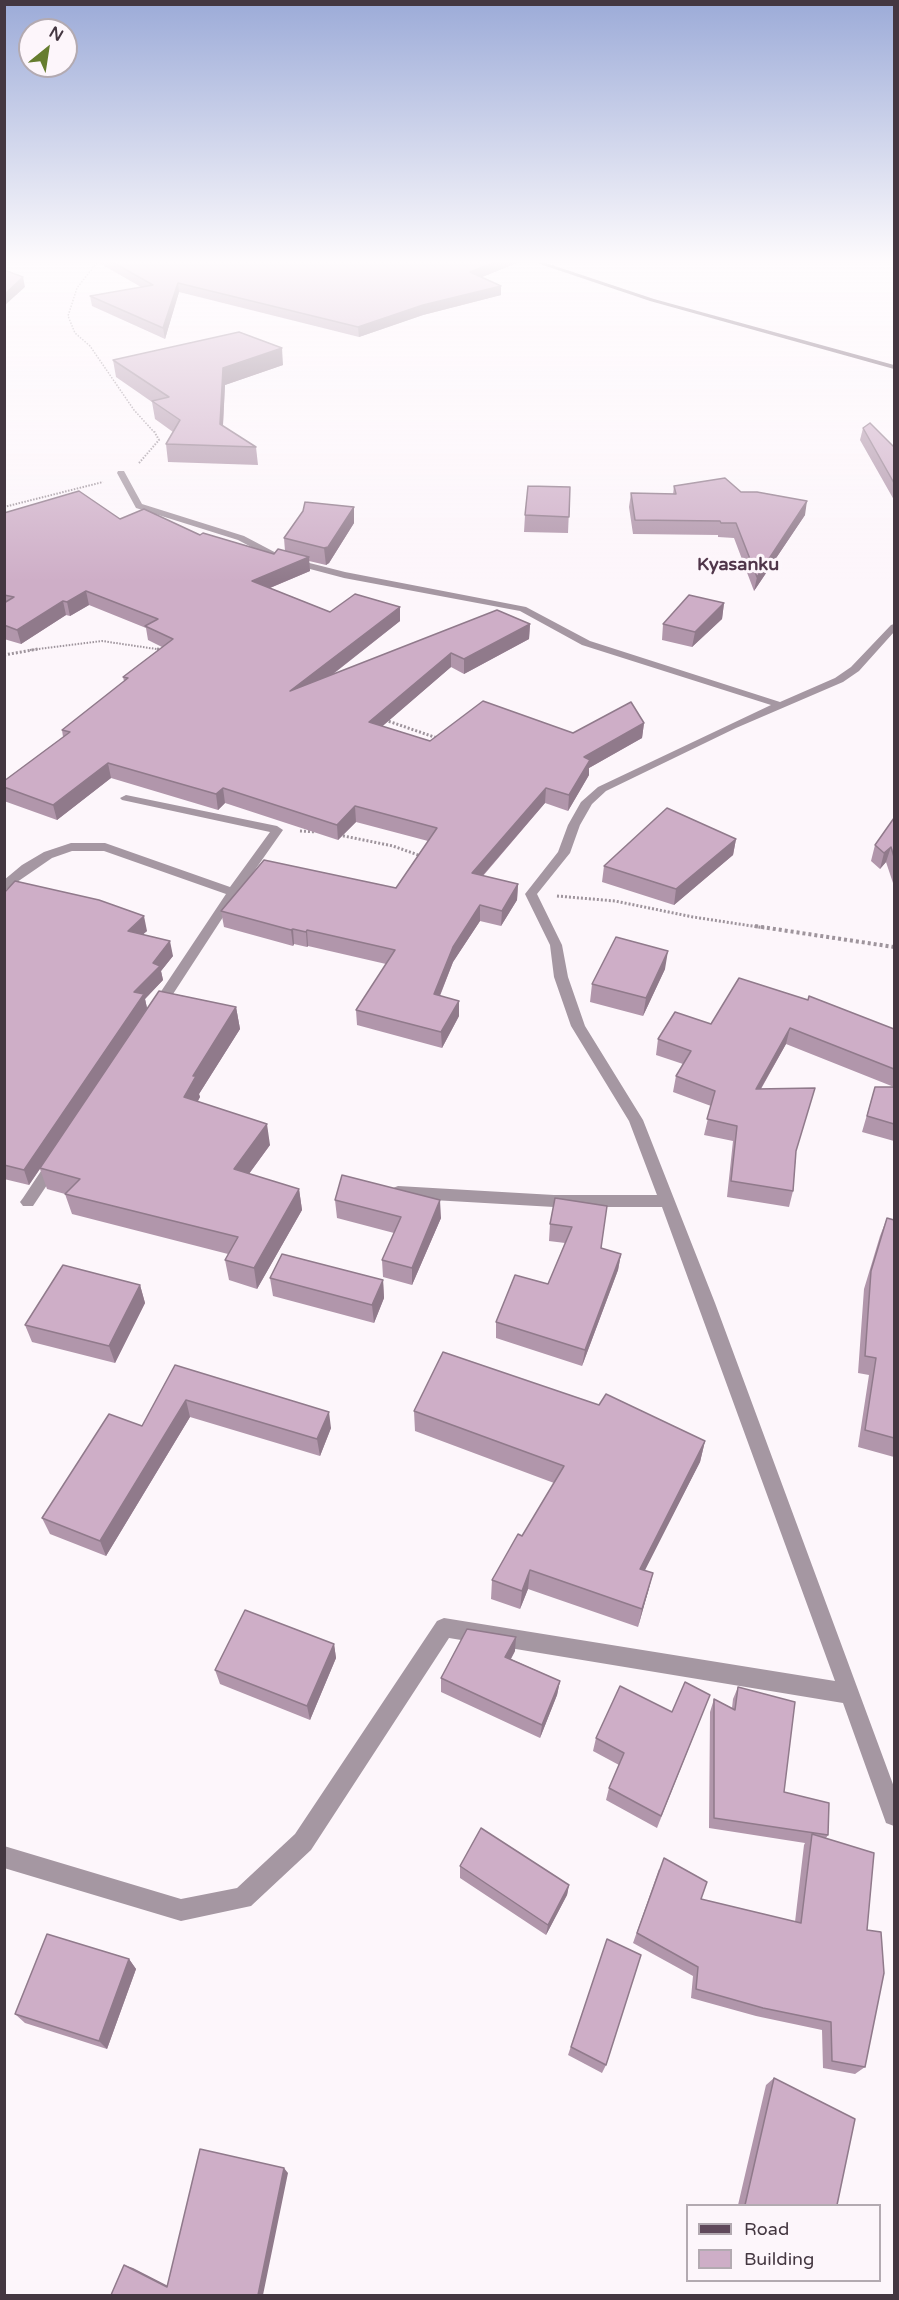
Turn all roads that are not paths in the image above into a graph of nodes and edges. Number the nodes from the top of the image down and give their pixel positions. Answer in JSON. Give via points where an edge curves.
{"nodes":[{"id":1,"x":121,"y":473,"type":"road end"},
{"id":2,"x":894,"y":627,"type":"edge"},
{"id":3,"x":780,"y":705,"type":"junction"},
{"id":4,"x":126,"y":798,"type":"dead end"},
{"id":5,"x":4,"y":887,"type":"edge"},
{"id":6,"x":232,"y":892,"type":"junction"},
{"id":7,"x":152,"y":1016,"type":"edge"},
{"id":8,"x":62,"y":1153,"type":"edge"},
{"id":9,"x":398,"y":1192,"type":"edge"},
{"id":10,"x":666,"y":1201,"type":"junction"},
{"id":11,"x":28,"y":1202,"type":"dead end"},
{"id":12,"x":851,"y":1694,"type":"junction"},
{"id":13,"x":894,"y":1815,"type":"edge"},
{"id":14,"x":4,"y":1857,"type":"edge"}],
"edges":[{"from":1,"to":3,"type":"street","via":[[139,506],[241,538],[279,558],[344,575],[523,609],[586,643]]},
{"from":2,"to":3,"type":"street","via":[[855,669],[839,680]]},
{"from":3,"to":10,"type":"street","via":[[603,789],[587,802],[564,854],[531,894],[556,945],[561,977],[578,1026],[636,1120]]},
{"from":4,"to":6,"type":"street","via":[[277,830]]},
{"from":5,"to":6,"type":"street","via":[[48,855],[71,847],[105,847]]},
{"from":6,"to":7,"type":"street"},
{"from":8,"to":11,"type":"street"},
{"from":9,"to":10,"type":"street","via":[[554,1201]]},
{"from":10,"to":12,"type":"street"},
{"from":12,"to":13,"type":"street"},
{"from":12,"to":14,"type":"street","via":[[444,1628],[303,1842],[243,1898],[181,1910]]}]}
